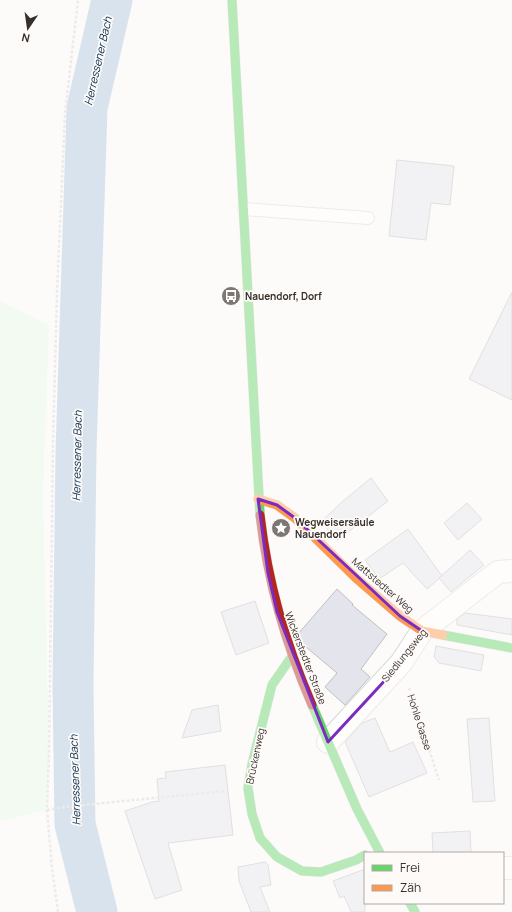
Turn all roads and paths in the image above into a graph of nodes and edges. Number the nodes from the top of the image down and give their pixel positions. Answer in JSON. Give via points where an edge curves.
{"nodes":[{"id":1,"x":78,"y":0,"type":"edge"},
{"id":2,"x":232,"y":0,"type":"edge"},
{"id":3,"x":244,"y":209,"type":"junction"},
{"id":4,"x":368,"y":218,"type":"dead end"},
{"id":5,"x":258,"y":499,"type":"junction"},
{"id":6,"x":512,"y":570,"type":"edge"},
{"id":7,"x":422,"y":631,"type":"junction"},
{"id":8,"x":512,"y":648,"type":"edge"},
{"id":9,"x":292,"y":656,"type":"junction"},
{"id":10,"x":401,"y":663,"type":"junction"},
{"id":11,"x":328,"y":742,"type":"junction"},
{"id":12,"x":439,"y":780,"type":"dead end"},
{"id":13,"x":248,"y":788,"type":"junction"},
{"id":14,"x":46,"y":810,"type":"junction"},
{"id":15,"x":373,"y":852,"type":"edge"},
{"id":16,"x":364,"y":856,"type":"edge"},
{"id":17,"x":58,"y":912,"type":"edge"}],
"edges":[{"from":1,"to":14,"type":"path","via":[[65,114],[57,292]]},
{"from":2,"to":3,"type":"street","name":"Wickerstedter Straße"},
{"from":3,"to":4,"type":"lane"},
{"from":3,"to":5,"type":"street","name":"Wickerstedter Straße"},
{"from":5,"to":7,"type":"street","name":"Mattstedter Weg","via":[[277,505],[295,518],[356,578],[400,616]]},
{"from":5,"to":9,"type":"street","name":"Wickerstedter Straße","via":[[268,573],[277,612]]},
{"from":6,"to":7,"type":"street","name":"Siedlungsweg","via":[[498,572]]},
{"from":7,"to":8,"type":"street","name":"Mattstedter Weg"},
{"from":7,"to":10,"type":"street","name":"Siedlungsweg"},
{"from":9,"to":11,"type":"street","name":"Wickerstedter Straße"},
{"from":9,"to":13,"type":"street","name":"Brückenweg","via":[[272,685]]},
{"from":10,"to":11,"type":"street","name":"Siedlungsweg"},
{"from":10,"to":12,"type":"path","name":"Hohle Gasse"},
{"from":11,"to":15,"type":"street","name":"Wickerstedter Straße"},
{"from":13,"to":14,"type":"path"},
{"from":13,"to":16,"type":"street","name":"Brückenweg","via":[[252,814],[260,838],[277,858],[302,871],[321,872]]},
{"from":14,"to":17,"type":"path"}]}
